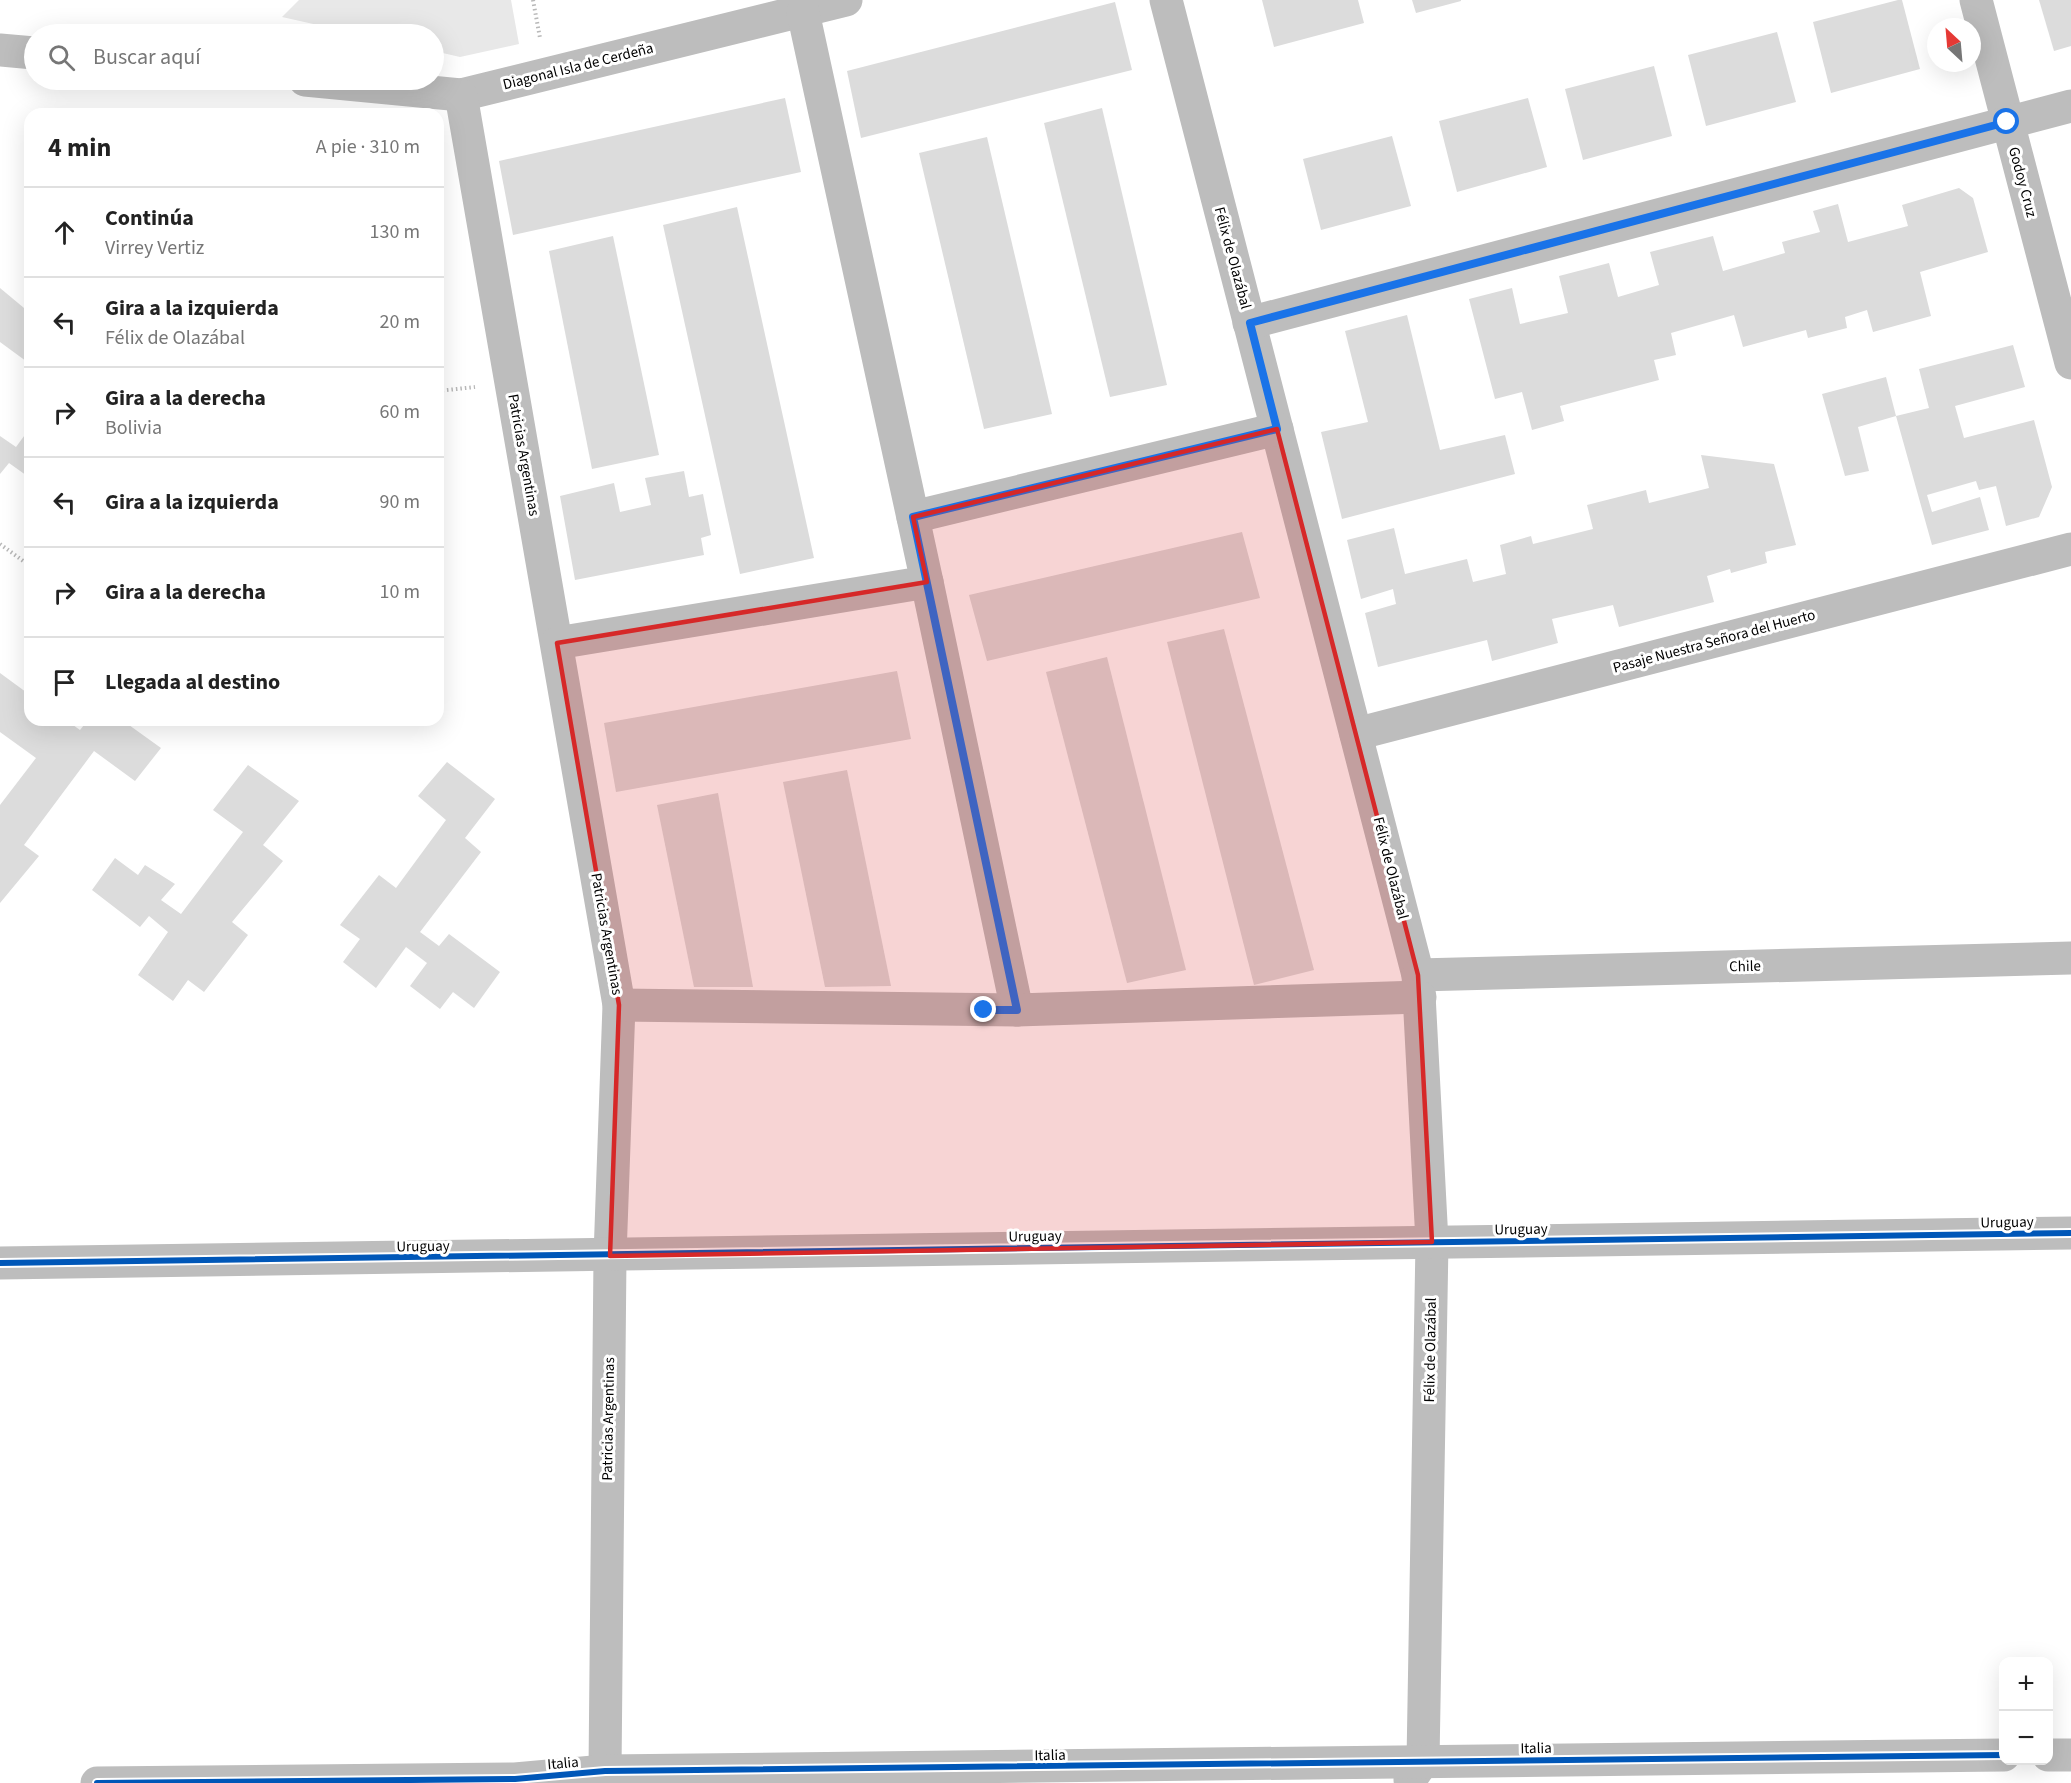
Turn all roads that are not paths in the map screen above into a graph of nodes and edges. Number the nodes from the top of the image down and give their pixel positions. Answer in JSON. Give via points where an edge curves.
{"nodes":[{"id":1,"x":846,"y":0,"type":"edge"},
{"id":2,"x":1166,"y":0,"type":"edge"},
{"id":3,"x":1976,"y":0,"type":"edge"},
{"id":4,"x":803,"y":12,"type":"junction"},
{"id":5,"x":0,"y":50,"type":"edge"},
{"id":6,"x":24,"y":52,"type":"edge"},
{"id":7,"x":409,"y":90,"type":"edge"},
{"id":8,"x":461,"y":95,"type":"junction"},
{"id":9,"x":2071,"y":106,"type":"edge"},
{"id":10,"x":2007,"y":122,"type":"junction"},
{"id":11,"x":1250,"y":323,"type":"junction"},
{"id":12,"x":2071,"y":363,"type":"edge"},
{"id":13,"x":1277,"y":429,"type":"junction"},
{"id":14,"x":913,"y":517,"type":"junction"},
{"id":15,"x":2071,"y":549,"type":"edge"},
{"id":16,"x":927,"y":582,"type":"junction"},
{"id":17,"x":557,"y":643,"type":"junction"},
{"id":18,"x":1356,"y":734,"type":"junction"},
{"id":19,"x":2071,"y":958,"type":"edge"},
{"id":20,"x":1419,"y":986,"type":"junction"},
{"id":21,"x":619,"y":1005,"type":"junction"},
{"id":22,"x":1017,"y":1010,"type":"junction"},
{"id":23,"x":2071,"y":1233,"type":"edge"},
{"id":24,"x":1431,"y":1242,"type":"junction"},
{"id":25,"x":610,"y":1256,"type":"junction"},
{"id":26,"x":0,"y":1263,"type":"edge"},
{"id":27,"x":1999,"y":1755,"type":"edge"},
{"id":28,"x":2053,"y":1755,"type":"edge"},
{"id":29,"x":2071,"y":1755,"type":"edge"},
{"id":30,"x":1415,"y":1772,"type":"edge"},
{"id":31,"x":1237,"y":1774,"type":"edge"},
{"id":32,"x":602,"y":1777,"type":"edge"},
{"id":33,"x":97,"y":1783,"type":"edge"}],
"edges":[{"from":1,"to":4,"type":"street","name":"Diagonal Isla de Cerdeña"},
{"from":2,"to":11,"type":"street","name":"Félix de Olazábal"},
{"from":3,"to":10,"type":"street","name":"Godoy Cruz"},
{"from":4,"to":8,"type":"street","name":"Diagonal Isla de Cerdeña"},
{"from":4,"to":14,"type":"street"},
{"from":5,"to":6,"type":"street"},
{"from":7,"to":8,"type":"street","name":"Diagonal Isla de Cerdeña"},
{"from":8,"to":17,"type":"street","name":"Patricias Argentinas"},
{"from":9,"to":10,"type":"street"},
{"from":10,"to":11,"type":"street"},
{"from":10,"to":12,"type":"street","name":"Godoy Cruz"},
{"from":11,"to":13,"type":"street","name":"Félix de Olazábal"},
{"from":13,"to":14,"type":"street"},
{"from":13,"to":18,"type":"street","name":"Félix de Olazábal"},
{"from":14,"to":16,"type":"street"},
{"from":15,"to":18,"type":"street","name":"Pasaje Nuestra Señora del Huerto"},
{"from":16,"to":17,"type":"street"},
{"from":16,"to":22,"type":"street"},
{"from":17,"to":21,"type":"street","name":"Patricias Argentinas"},
{"from":18,"to":20,"type":"street","name":"Félix de Olazábal"},
{"from":19,"to":20,"type":"street","name":"Chile"},
{"from":20,"to":22,"type":"street","name":"Chile"},
{"from":20,"to":24,"type":"street","name":"Félix de Olazábal"},
{"from":21,"to":22,"type":"street","name":"Chile"},
{"from":21,"to":25,"type":"street","name":"Patricias Argentinas"},
{"from":23,"to":24,"type":"street","name":"Uruguay"},
{"from":24,"to":25,"type":"street","name":"Uruguay"},
{"from":24,"to":30,"type":"street","name":"Félix de Olazábal"},
{"from":25,"to":26,"type":"street","name":"Uruguay"},
{"from":25,"to":32,"type":"street","name":"Patricias Argentinas"},
{"from":27,"to":30,"type":"street","name":"Italia"},
{"from":28,"to":29,"type":"street"},
{"from":30,"to":31,"type":"street","name":"Italia"},
{"from":31,"to":32,"type":"street","name":"Italia"},
{"from":32,"to":33,"type":"street","name":"Italia"}]}
